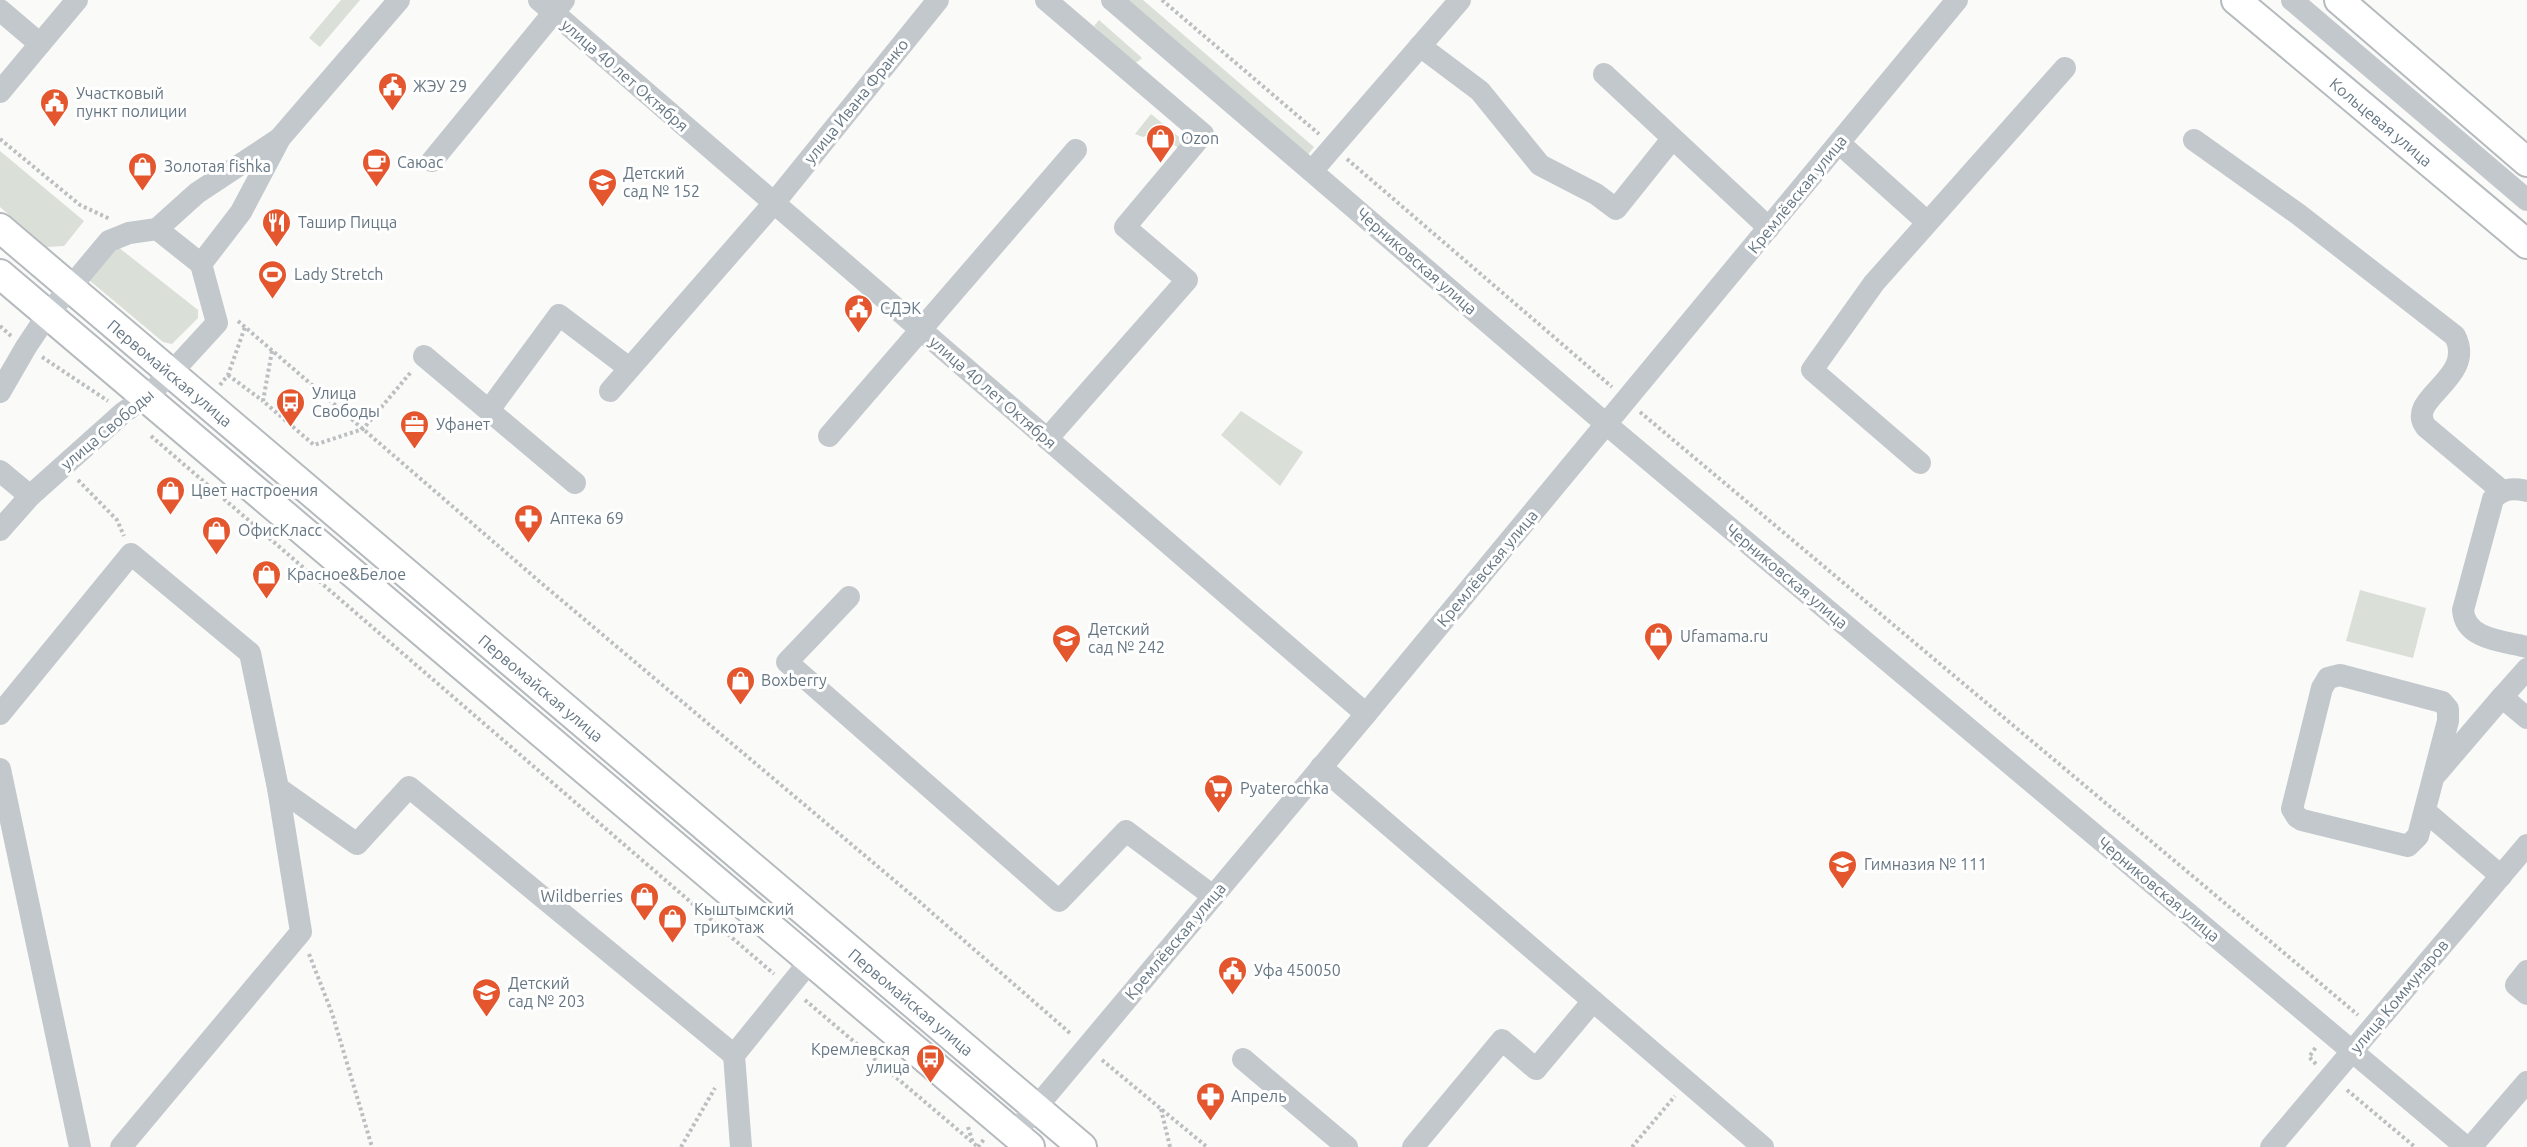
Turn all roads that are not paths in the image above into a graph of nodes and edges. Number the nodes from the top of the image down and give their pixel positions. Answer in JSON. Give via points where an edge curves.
{"nodes":[{"id":1,"x":77,"y":0,"type":"edge"},
{"id":2,"x":399,"y":0,"type":"edge"},
{"id":3,"x":938,"y":0,"type":"edge"},
{"id":4,"x":1046,"y":0,"type":"edge"},
{"id":5,"x":1112,"y":0,"type":"edge"},
{"id":6,"x":1460,"y":0,"type":"edge"},
{"id":7,"x":1957,"y":0,"type":"edge"},
{"id":8,"x":2236,"y":0,"type":"edge"},
{"id":9,"x":2292,"y":0,"type":"edge"},
{"id":10,"x":2339,"y":0,"type":"edge"},
{"id":11,"x":552,"y":4,"type":"edge"},
{"id":12,"x":0,"y":10,"type":"edge"},
{"id":13,"x":40,"y":44,"type":"junction"},
{"id":14,"x":1420,"y":46,"type":"junction"},
{"id":15,"x":2065,"y":68,"type":"dead end"},
{"id":16,"x":1604,"y":74,"type":"dead end"},
{"id":17,"x":0,"y":92,"type":"edge"},
{"id":18,"x":280,"y":138,"type":"junction"},
{"id":19,"x":1672,"y":139,"type":"junction"},
{"id":20,"x":2194,"y":140,"type":"dead end"},
{"id":21,"x":1839,"y":143,"type":"junction"},
{"id":22,"x":1076,"y":150,"type":"dead end"},
{"id":23,"x":432,"y":161,"type":"dead end"},
{"id":24,"x":2527,"y":162,"type":"edge"},
{"id":25,"x":1312,"y":171,"type":"junction"},
{"id":26,"x":2527,"y":200,"type":"edge"},
{"id":27,"x":774,"y":203,"type":"junction"},
{"id":28,"x":1928,"y":222,"type":"junction"},
{"id":29,"x":0,"y":228,"type":"edge"},
{"id":30,"x":1769,"y":228,"type":"junction"},
{"id":31,"x":157,"y":229,"type":"junction"},
{"id":32,"x":2527,"y":244,"type":"edge"},
{"id":33,"x":201,"y":264,"type":"junction"},
{"id":34,"x":0,"y":274,"type":"edge"},
{"id":35,"x":71,"y":288,"type":"junction"},
{"id":36,"x":48,"y":314,"type":"junction"},
{"id":37,"x":921,"y":330,"type":"junction"},
{"id":38,"x":424,"y":356,"type":"road end"},
{"id":39,"x":630,"y":368,"type":"junction"},
{"id":40,"x":171,"y":373,"type":"junction"},
{"id":41,"x":610,"y":391,"type":"dead end"},
{"id":42,"x":0,"y":392,"type":"edge"},
{"id":43,"x":135,"y":404,"type":"junction"},
{"id":44,"x":489,"y":410,"type":"junction"},
{"id":45,"x":1606,"y":424,"type":"junction"},
{"id":46,"x":829,"y":436,"type":"dead end"},
{"id":47,"x":1047,"y":439,"type":"junction"},
{"id":48,"x":1920,"y":463,"type":"dead end"},
{"id":49,"x":0,"y":471,"type":"edge"},
{"id":50,"x":575,"y":483,"type":"dead end"},
{"id":51,"x":2502,"y":491,"type":"junction"},
{"id":52,"x":2527,"y":491,"type":"edge"},
{"id":53,"x":30,"y":496,"type":"junction"},
{"id":54,"x":0,"y":530,"type":"edge"},
{"id":55,"x":849,"y":597,"type":"dead end"},
{"id":56,"x":2527,"y":647,"type":"edge"},
{"id":57,"x":2527,"y":669,"type":"edge"},
{"id":58,"x":2502,"y":697,"type":"junction"},
{"id":59,"x":0,"y":714,"type":"edge"},
{"id":60,"x":1366,"y":714,"type":"junction"},
{"id":61,"x":2527,"y":718,"type":"edge"},
{"id":62,"x":1321,"y":767,"type":"junction"},
{"id":63,"x":0,"y":770,"type":"edge"},
{"id":64,"x":2433,"y":777,"type":"junction"},
{"id":65,"x":278,"y":788,"type":"junction"},
{"id":66,"x":2425,"y":811,"type":"junction"},
{"id":67,"x":2527,"y":845,"type":"edge"},
{"id":68,"x":2501,"y":876,"type":"junction"},
{"id":69,"x":1213,"y":896,"type":"junction"},
{"id":70,"x":810,"y":961,"type":"junction"},
{"id":71,"x":2527,"y":971,"type":"edge"},
{"id":72,"x":2527,"y":994,"type":"edge"},
{"id":73,"x":1593,"y":1001,"type":"junction"},
{"id":74,"x":2353,"y":1051,"type":"junction"},
{"id":75,"x":734,"y":1055,"type":"junction"},
{"id":76,"x":1243,"y":1059,"type":"dead end"},
{"id":77,"x":2527,"y":1082,"type":"edge"},
{"id":78,"x":1036,"y":1108,"type":"junction"},
{"id":79,"x":1022,"y":1140,"type":"edge"},
{"id":80,"x":2443,"y":1140,"type":"edge"},
{"id":81,"x":80,"y":1147,"type":"edge"},
{"id":82,"x":121,"y":1147,"type":"edge"},
{"id":83,"x":741,"y":1147,"type":"edge"},
{"id":84,"x":1082,"y":1147,"type":"edge"},
{"id":85,"x":1347,"y":1147,"type":"edge"},
{"id":86,"x":1413,"y":1147,"type":"edge"},
{"id":87,"x":1763,"y":1147,"type":"edge"},
{"id":88,"x":2271,"y":1147,"type":"edge"},
{"id":89,"x":2466,"y":1147,"type":"edge"},
{"id":90,"x":2471,"y":1147,"type":"edge"}],
"edges":[{"from":1,"to":13,"type":"street"},
{"from":2,"to":18,"type":"street"},
{"from":3,"to":27,"type":"street","name":"улица Ивана Франко"},
{"from":4,"to":47,"type":"street","via":[[1203,134],[1125,227],[1187,280]]},
{"from":5,"to":25,"type":"street","name":"Черниковская улица"},
{"from":6,"to":14,"type":"street"},
{"from":7,"to":21,"type":"street","name":"Кремлёвская улица"},
{"from":8,"to":32,"type":"main road","name":"Кольцевая улица"},
{"from":9,"to":26,"type":"street"},
{"from":10,"to":24,"type":"main road"},
{"from":11,"to":23,"type":"street"},
{"from":11,"to":27,"type":"street","name":"улица 40 лет Октября"},
{"from":12,"to":13,"type":"street"},
{"from":13,"to":17,"type":"street"},
{"from":14,"to":19,"type":"street","via":[[1480,91],[1540,165],[1616,209]]},
{"from":14,"to":25,"type":"street"},
{"from":15,"to":28,"type":"street"},
{"from":16,"to":19,"type":"street"},
{"from":18,"to":31,"type":"street","via":[[197,193]]},
{"from":18,"to":33,"type":"street","via":[[241,212]]},
{"from":19,"to":30,"type":"street"},
{"from":20,"to":51,"type":"street","via":[[2298,214],[2455,336],[2458,364],[2422,409],[2421,418]]},
{"from":21,"to":28,"type":"street"},
{"from":21,"to":30,"type":"street","name":"Кремлёвская улица"},
{"from":22,"to":37,"type":"street"},
{"from":25,"to":45,"type":"street","name":"Черниковская улица"},
{"from":27,"to":37,"type":"street","name":"улица 40 лет Октября"},
{"from":27,"to":39,"type":"street","name":"улица Ивана Франко"},
{"from":28,"to":48,"type":"street","via":[[1874,283],[1812,370]]},
{"from":29,"to":35,"type":"main road","name":"Первомайская улица"},
{"from":30,"to":45,"type":"street","name":"Кремлёвская улица"},
{"from":31,"to":33,"type":"street"},
{"from":31,"to":35,"type":"street","via":[[109,241]]},
{"from":33,"to":40,"type":"street","name":"улица Свободы","via":[[217,323]]},
{"from":34,"to":36,"type":"main road","name":"Первомайская улица"},
{"from":35,"to":36,"type":"street"},
{"from":35,"to":40,"type":"main road","name":"Первомайская улица"},
{"from":36,"to":42,"type":"street"},
{"from":36,"to":43,"type":"main road","name":"Первомайская улица"},
{"from":37,"to":46,"type":"street"},
{"from":37,"to":47,"type":"street","name":"улица 40 лет Октября"},
{"from":38,"to":44,"type":"street"},
{"from":39,"to":41,"type":"street","name":"улица Ивана Франко"},
{"from":39,"to":44,"type":"street","via":[[559,315]]},
{"from":40,"to":43,"type":"street","name":"улица Свободы"},
{"from":40,"to":78,"type":"main road","name":"Первомайская улица"},
{"from":43,"to":53,"type":"street","name":"улица Свободы"},
{"from":43,"to":70,"type":"main road","name":"Первомайская улица"},
{"from":44,"to":50,"type":"street"},
{"from":45,"to":60,"type":"street","name":"Кремлёвская улица"},
{"from":45,"to":74,"type":"street","name":"Черниковская улица"},
{"from":47,"to":60,"type":"street","name":"улица 40 лет Октября"},
{"from":49,"to":53,"type":"street"},
{"from":51,"to":52,"type":"street"},
{"from":51,"to":56,"type":"street","via":[[2490,505],[2463,614],[2468,625],[2480,635]]},
{"from":53,"to":54,"type":"street","name":"улица Свободы"},
{"from":55,"to":69,"type":"street","via":[[787,662],[1059,901],[1126,831]]},
{"from":57,"to":58,"type":"street"},
{"from":58,"to":61,"type":"street"},
{"from":58,"to":64,"type":"street"},
{"from":59,"to":65,"type":"street","via":[[131,554],[250,653]]},
{"from":60,"to":62,"type":"street","name":"Кремлёвская улица"},
{"from":62,"to":69,"type":"street","name":"Кремлёвская улица"},
{"from":62,"to":73,"type":"street"},
{"from":63,"to":81,"type":"street"},
{"from":64,"to":66,"type":"street"},
{"from":64,"to":66,"type":"street","via":[[2450,713],[2446,705],[2340,675],[2324,683],[2292,803],[2297,817],[2404,847],[2416,841]]},
{"from":65,"to":75,"type":"street","via":[[357,844],[409,787]]},
{"from":65,"to":82,"type":"street","via":[[301,932]]},
{"from":66,"to":68,"type":"street"},
{"from":67,"to":68,"type":"street","name":"улица Коммунаров"},
{"from":68,"to":74,"type":"street","name":"улица Коммунаров"},
{"from":69,"to":78,"type":"street","name":"Кремлёвская улица"},
{"from":70,"to":75,"type":"street"},
{"from":70,"to":79,"type":"main road","name":"Первомайская улица"},
{"from":71,"to":72,"type":"street","via":[[2516,985]]},
{"from":73,"to":86,"type":"street","via":[[1536,1069],[1502,1040]]},
{"from":73,"to":87,"type":"street"},
{"from":74,"to":80,"type":"street","name":"Черниковская улица"},
{"from":74,"to":88,"type":"street","name":"улица Коммунаров"},
{"from":75,"to":83,"type":"street"},
{"from":76,"to":85,"type":"street"},
{"from":77,"to":90,"type":"street"},
{"from":78,"to":79,"type":"street","name":"Кремлёвская улица"},
{"from":78,"to":84,"type":"main road","name":"Первомайская улица"},
{"from":80,"to":89,"type":"street","name":"Черниковская улица"}]}
